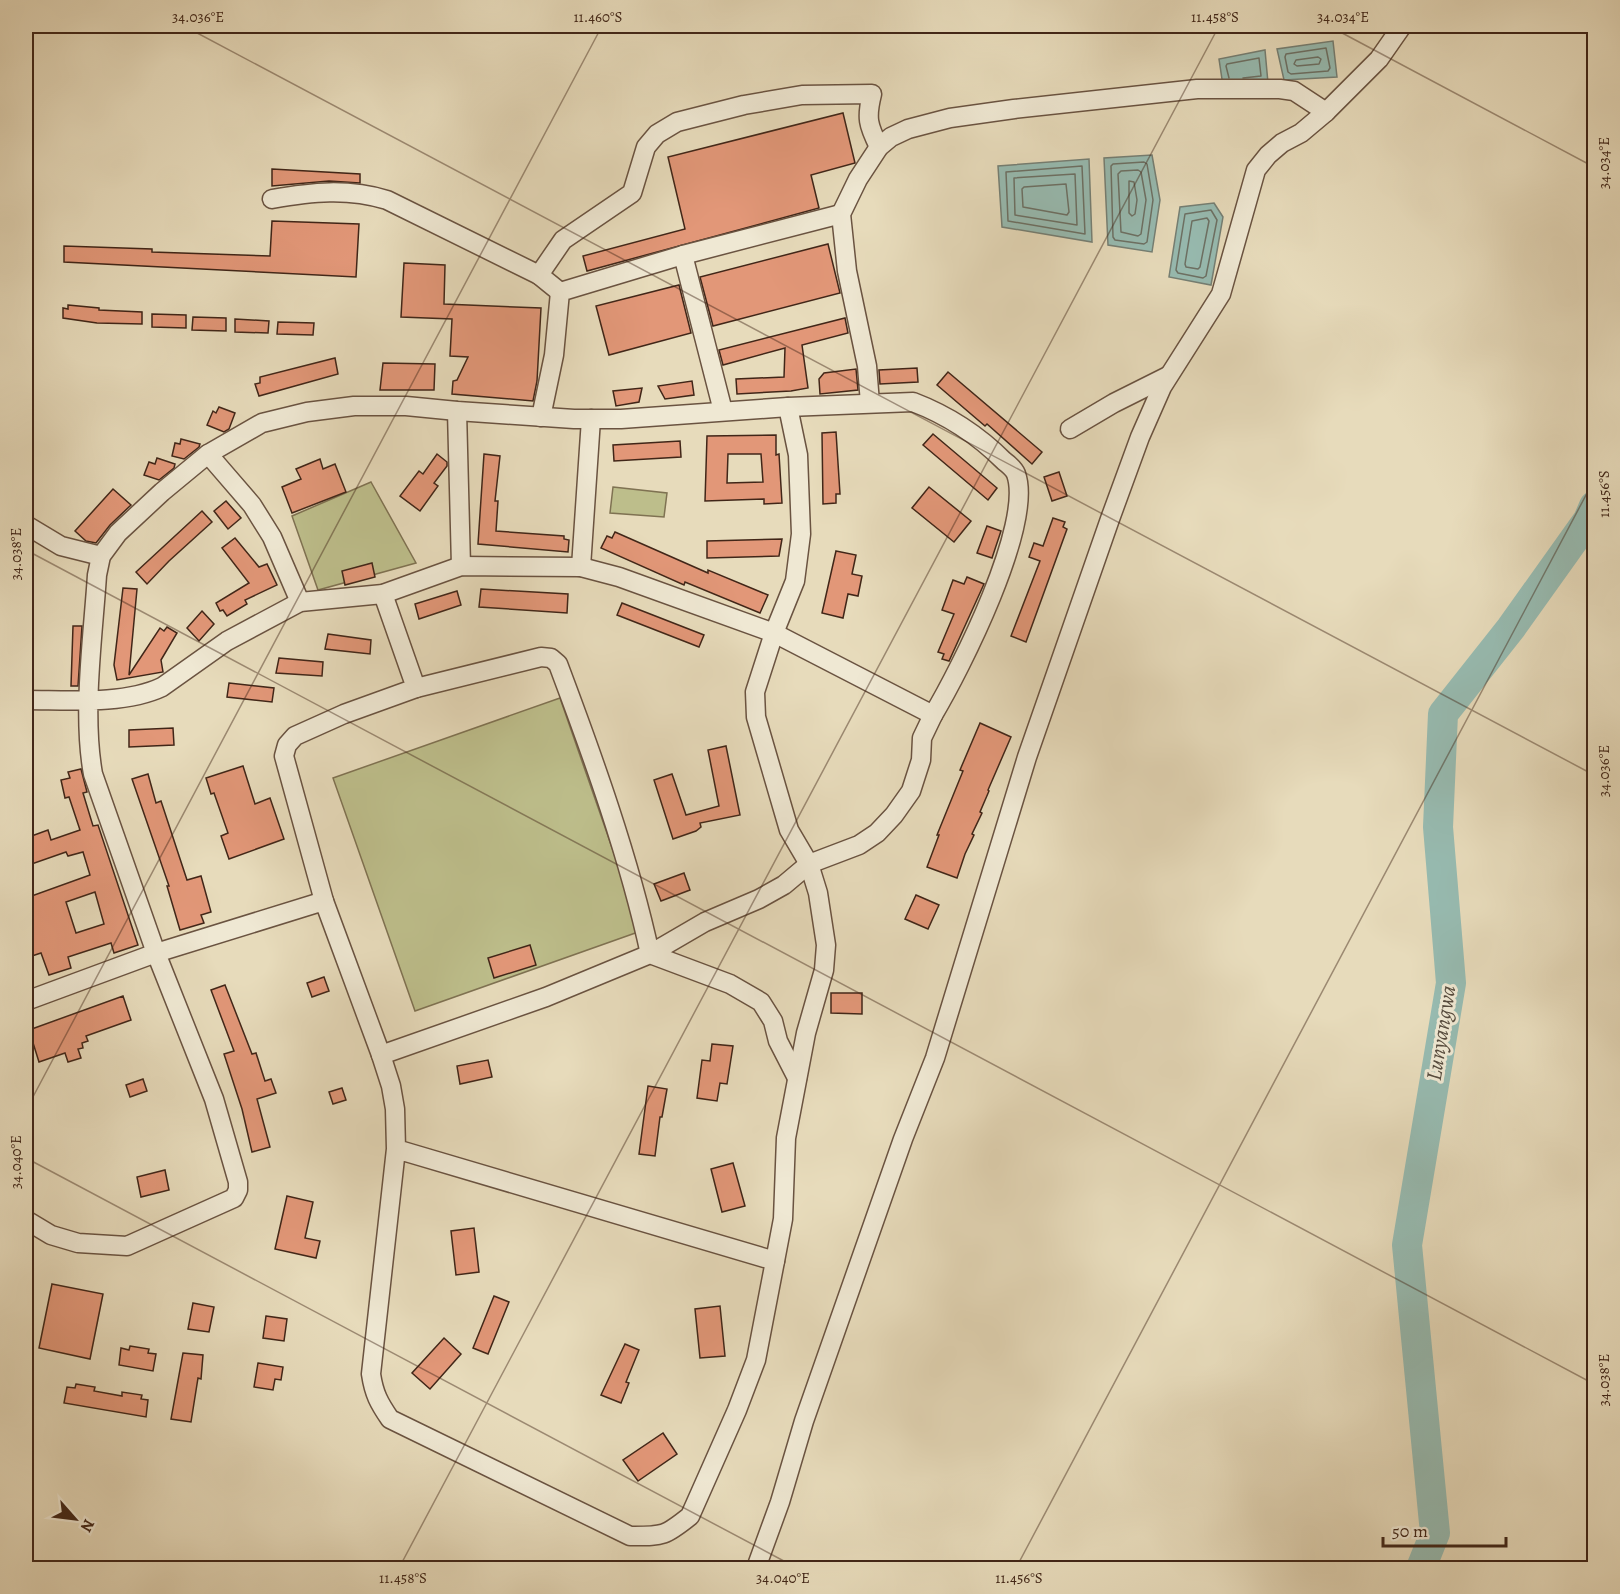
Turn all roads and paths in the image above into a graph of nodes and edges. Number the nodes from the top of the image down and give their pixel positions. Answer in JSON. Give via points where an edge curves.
{"nodes":[{"id":1,"x":1402,"y":26,"type":"edge"},
{"id":2,"x":1326,"y":112,"type":"junction"},
{"id":3,"x":879,"y":147,"type":"junction"},
{"id":4,"x":272,"y":199,"type":"dead end"},
{"id":5,"x":842,"y":214,"type":"junction"},
{"id":6,"x":683,"y":255,"type":"junction"},
{"id":7,"x":539,"y":275,"type":"junction"},
{"id":8,"x":560,"y":292,"type":"junction"},
{"id":9,"x":1168,"y":376,"type":"junction"},
{"id":10,"x":870,"y":403,"type":"junction"},
{"id":11,"x":788,"y":406,"type":"junction"},
{"id":12,"x":457,"y":411,"type":"junction"},
{"id":13,"x":723,"y":411,"type":"junction"},
{"id":14,"x":542,"y":417,"type":"junction"},
{"id":15,"x":591,"y":419,"type":"junction"},
{"id":16,"x":1070,"y":429,"type":"dead end"},
{"id":17,"x":208,"y":454,"type":"junction"},
{"id":18,"x":26,"y":525,"type":"edge"},
{"id":19,"x":101,"y":556,"type":"junction"},
{"id":20,"x":461,"y":566,"type":"junction"},
{"id":21,"x":581,"y":567,"type":"junction"},
{"id":22,"x":383,"y":594,"type":"junction"},
{"id":23,"x":300,"y":602,"type":"junction"},
{"id":24,"x":774,"y":633,"type":"junction"},
{"id":25,"x":416,"y":688,"type":"junction"},
{"id":26,"x":26,"y":700,"type":"edge"},
{"id":27,"x":89,"y":701,"type":"junction"},
{"id":28,"x":933,"y":715,"type":"junction"},
{"id":29,"x":809,"y":864,"type":"junction"},
{"id":30,"x":324,"y":901,"type":"junction"},
{"id":31,"x":156,"y":954,"type":"junction"},
{"id":32,"x":650,"y":954,"type":"junction"},
{"id":33,"x":26,"y":1001,"type":"edge"},
{"id":34,"x":381,"y":1055,"type":"junction"},
{"id":35,"x":797,"y":1078,"type":"junction"},
{"id":36,"x":396,"y":1149,"type":"junction"},
{"id":37,"x":26,"y":1220,"type":"edge"},
{"id":38,"x":775,"y":1261,"type":"junction"},
{"id":39,"x":756,"y":1569,"type":"edge"}],
"edges":[{"from":1,"to":2,"type":"street","via":[[1379,59]]},
{"from":2,"to":3,"type":"street","via":[[1294,91],[1197,89],[950,118],[909,129]]},
{"from":2,"to":9,"type":"street","via":[[1282,143],[1256,170],[1221,294]]},
{"from":3,"to":5,"type":"street"},
{"from":3,"to":7,"type":"street","via":[[868,126],[872,94],[802,95],[677,122],[657,134],[646,147],[632,194],[564,240]]},
{"from":4,"to":7,"type":"street","via":[[315,192],[364,193],[387,200]]},
{"from":5,"to":6,"type":"street"},
{"from":5,"to":10,"type":"street","via":[[847,271],[867,366]]},
{"from":6,"to":8,"type":"street"},
{"from":6,"to":13,"type":"street"},
{"from":7,"to":8,"type":"street"},
{"from":8,"to":14,"type":"street","via":[[554,355]]},
{"from":9,"to":16,"type":"street"},
{"from":9,"to":39,"type":"street","via":[[1140,437],[1027,757],[935,1058],[804,1421]]},
{"from":10,"to":11,"type":"street"},
{"from":10,"to":28,"type":"street","via":[[913,402],[932,409],[993,450],[1016,472],[1019,496],[1008,548],[970,646]]},
{"from":11,"to":13,"type":"street"},
{"from":11,"to":24,"type":"street","via":[[798,455],[801,534],[795,581]]},
{"from":12,"to":14,"type":"street"},
{"from":12,"to":17,"type":"street","via":[[354,406],[307,412],[262,423]]},
{"from":12,"to":20,"type":"street"},
{"from":13,"to":15,"type":"street"},
{"from":14,"to":15,"type":"street"},
{"from":15,"to":21,"type":"street"},
{"from":17,"to":19,"type":"street","via":[[118,533]]},
{"from":17,"to":23,"type":"street","via":[[252,505],[272,537]]},
{"from":18,"to":19,"type":"street","via":[[61,546]]},
{"from":19,"to":27,"type":"street"},
{"from":20,"to":21,"type":"street"},
{"from":20,"to":22,"type":"street"},
{"from":21,"to":24,"type":"street"},
{"from":22,"to":23,"type":"street"},
{"from":22,"to":25,"type":"street"},
{"from":23,"to":27,"type":"street","via":[[226,641],[152,692]]},
{"from":24,"to":28,"type":"street"},
{"from":24,"to":29,"type":"street","via":[[755,692],[756,717],[789,830]]},
{"from":25,"to":30,"type":"street","via":[[344,714],[295,736],[287,745],[284,756]]},
{"from":25,"to":32,"type":"street","via":[[541,657],[558,664],[591,751],[642,915]]},
{"from":26,"to":27,"type":"street"},
{"from":27,"to":31,"type":"street","via":[[93,774]]},
{"from":28,"to":29,"type":"street","via":[[922,738],[918,774],[894,815],[859,846]]},
{"from":29,"to":32,"type":"street","via":[[784,885],[705,922]]},
{"from":29,"to":35,"type":"street","via":[[818,892],[826,945],[824,970]]},
{"from":30,"to":31,"type":"street"},
{"from":30,"to":34,"type":"street"},
{"from":31,"to":33,"type":"street"},
{"from":31,"to":37,"type":"street","via":[[214,1099],[238,1190],[234,1198],[127,1246],[78,1243],[51,1235]]},
{"from":32,"to":34,"type":"street","via":[[546,997]]},
{"from":32,"to":35,"type":"street","via":[[730,984],[761,1002]]},
{"from":34,"to":36,"type":"street","via":[[395,1109]]},
{"from":35,"to":38,"type":"street","via":[[786,1138],[783,1219]]},
{"from":36,"to":38,"type":"street"},
{"from":36,"to":38,"type":"street","via":[[371,1374],[379,1404],[390,1419],[630,1536],[663,1535],[690,1516],[756,1360]]}]}
